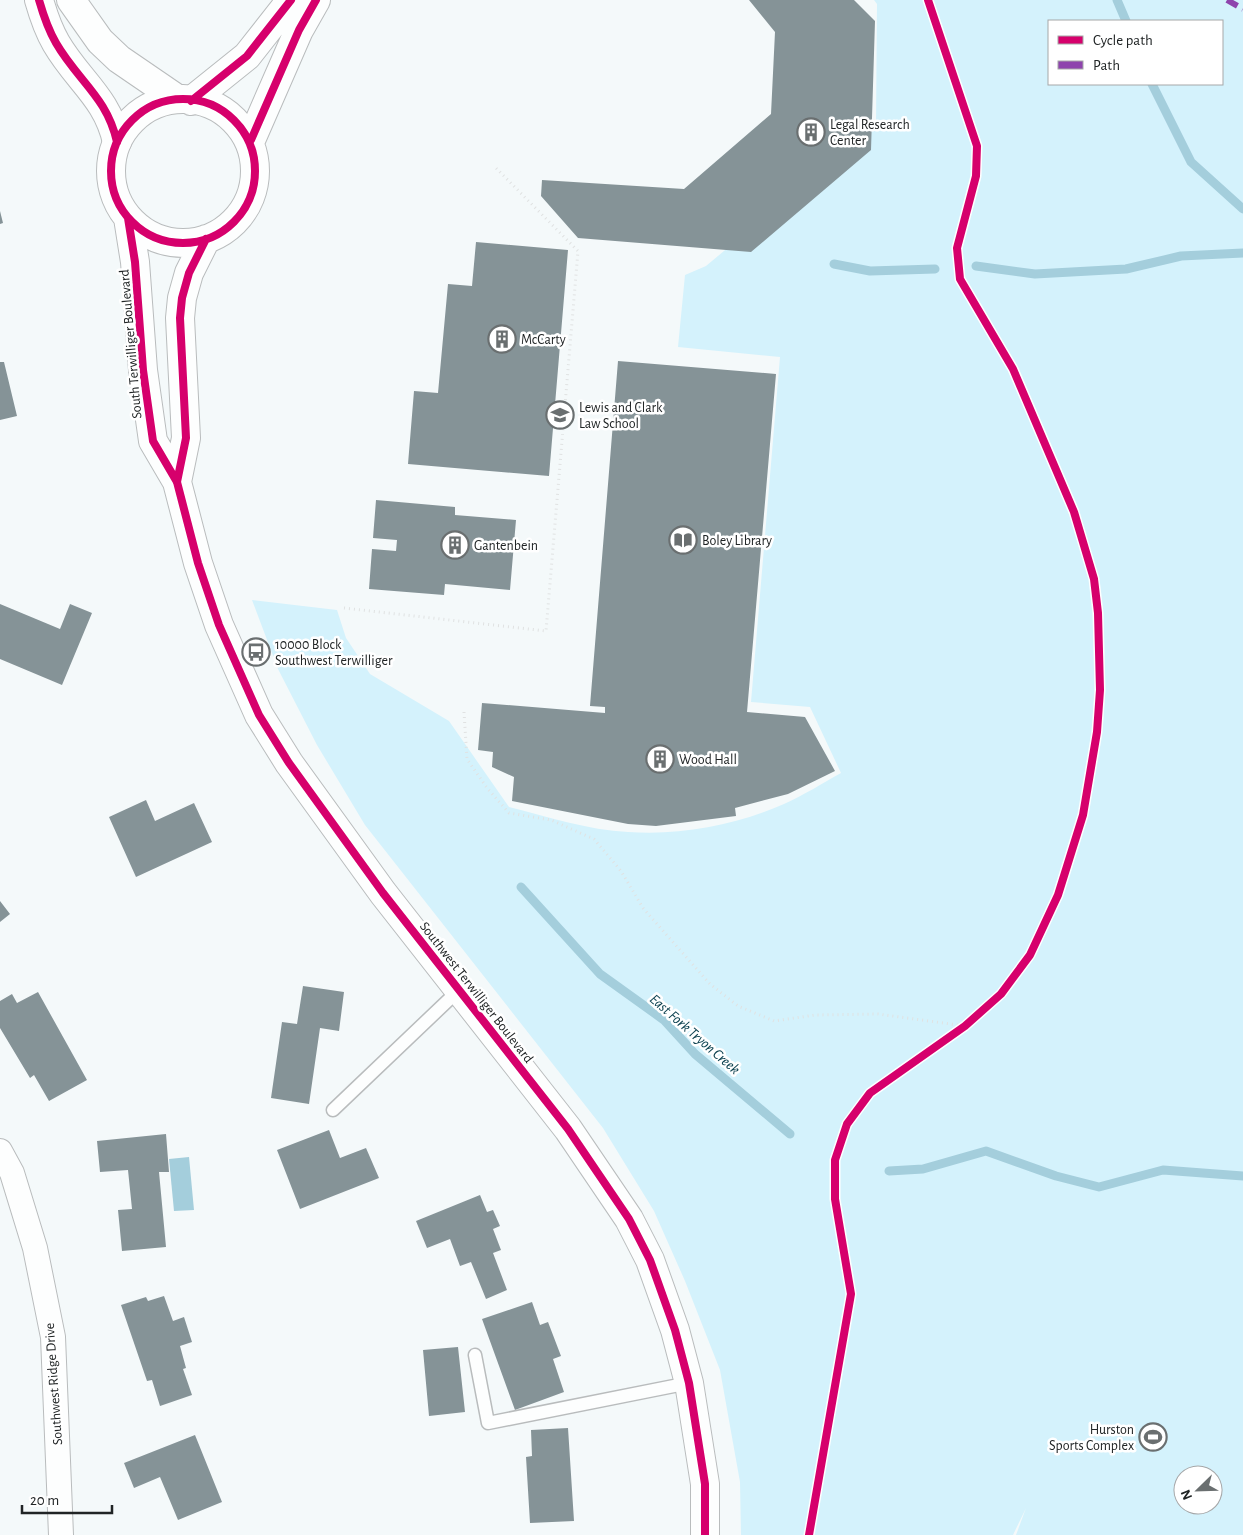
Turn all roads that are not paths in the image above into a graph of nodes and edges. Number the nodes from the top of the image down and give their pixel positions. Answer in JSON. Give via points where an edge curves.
{"nodes":[{"id":1,"x":38,"y":0,"type":"edge"},
{"id":2,"x":71,"y":0,"type":"edge"},
{"id":3,"x":291,"y":0,"type":"edge"},
{"id":4,"x":316,"y":0,"type":"edge"},
{"id":5,"x":184,"y":99,"type":"junction"},
{"id":6,"x":251,"y":140,"type":"junction"},
{"id":7,"x":117,"y":142,"type":"junction"},
{"id":8,"x":128,"y":218,"type":"junction"},
{"id":9,"x":206,"y":239,"type":"junction"},
{"id":10,"x":177,"y":482,"type":"junction"},
{"id":11,"x":460,"y":989,"type":"junction"},
{"id":12,"x":332,"y":1110,"type":"dead end"},
{"id":13,"x":0,"y":1151,"type":"edge"},
{"id":14,"x":475,"y":1355,"type":"dead end"},
{"id":15,"x":690,"y":1383,"type":"junction"},
{"id":16,"x":61,"y":1535,"type":"edge"},
{"id":17,"x":705,"y":1535,"type":"edge"}],
"edges":[{"from":1,"to":7,"type":"main road","via":[[56,43],[108,113]]},
{"from":2,"to":5,"type":"main road","via":[[100,41],[118,59]]},
{"from":3,"to":5,"type":"main road","name":"South Terwilliger Boulevard","via":[[247,56]]},
{"from":4,"to":6,"type":"main road","via":[[298,30]]},
{"from":5,"to":6,"type":"main road","via":[[211,105],[227,114]]},
{"from":5,"to":7,"type":"main road","name":"South Terwilliger Boulevard","via":[[148,108],[125,128]]},
{"from":6,"to":9,"type":"main road","name":"South Terwilliger Boulevard","via":[[255,177],[252,195],[233,225]]},
{"from":7,"to":8,"type":"main road","name":"South Terwilliger Boulevard","via":[[112,154],[112,186]]},
{"from":8,"to":9,"type":"main road","name":"South Terwilliger Boulevard","via":[[157,239],[178,244]]},
{"from":8,"to":10,"type":"main road","name":"South Terwilliger Boulevard","via":[[153,441]]},
{"from":9,"to":10,"type":"main road","via":[[188,274],[182,298],[180,318],[186,438]]},
{"from":10,"to":11,"type":"main road","name":"Southwest Terwilliger Boulevard","via":[[218,625],[259,715],[289,763],[383,893]]},
{"from":11,"to":12,"type":"lane"},
{"from":11,"to":15,"type":"main road","name":"Southwest Terwilliger Boulevard","via":[[568,1129],[629,1220],[653,1268]]},
{"from":13,"to":16,"type":"street","name":"Southwest Ridge Drive","via":[[12,1173],[35,1248],[53,1337]]},
{"from":14,"to":15,"type":"lane","via":[[488,1423]]},
{"from":15,"to":17,"type":"main road","name":"Southwest Terwilliger Boulevard","via":[[706,1484]]}]}
